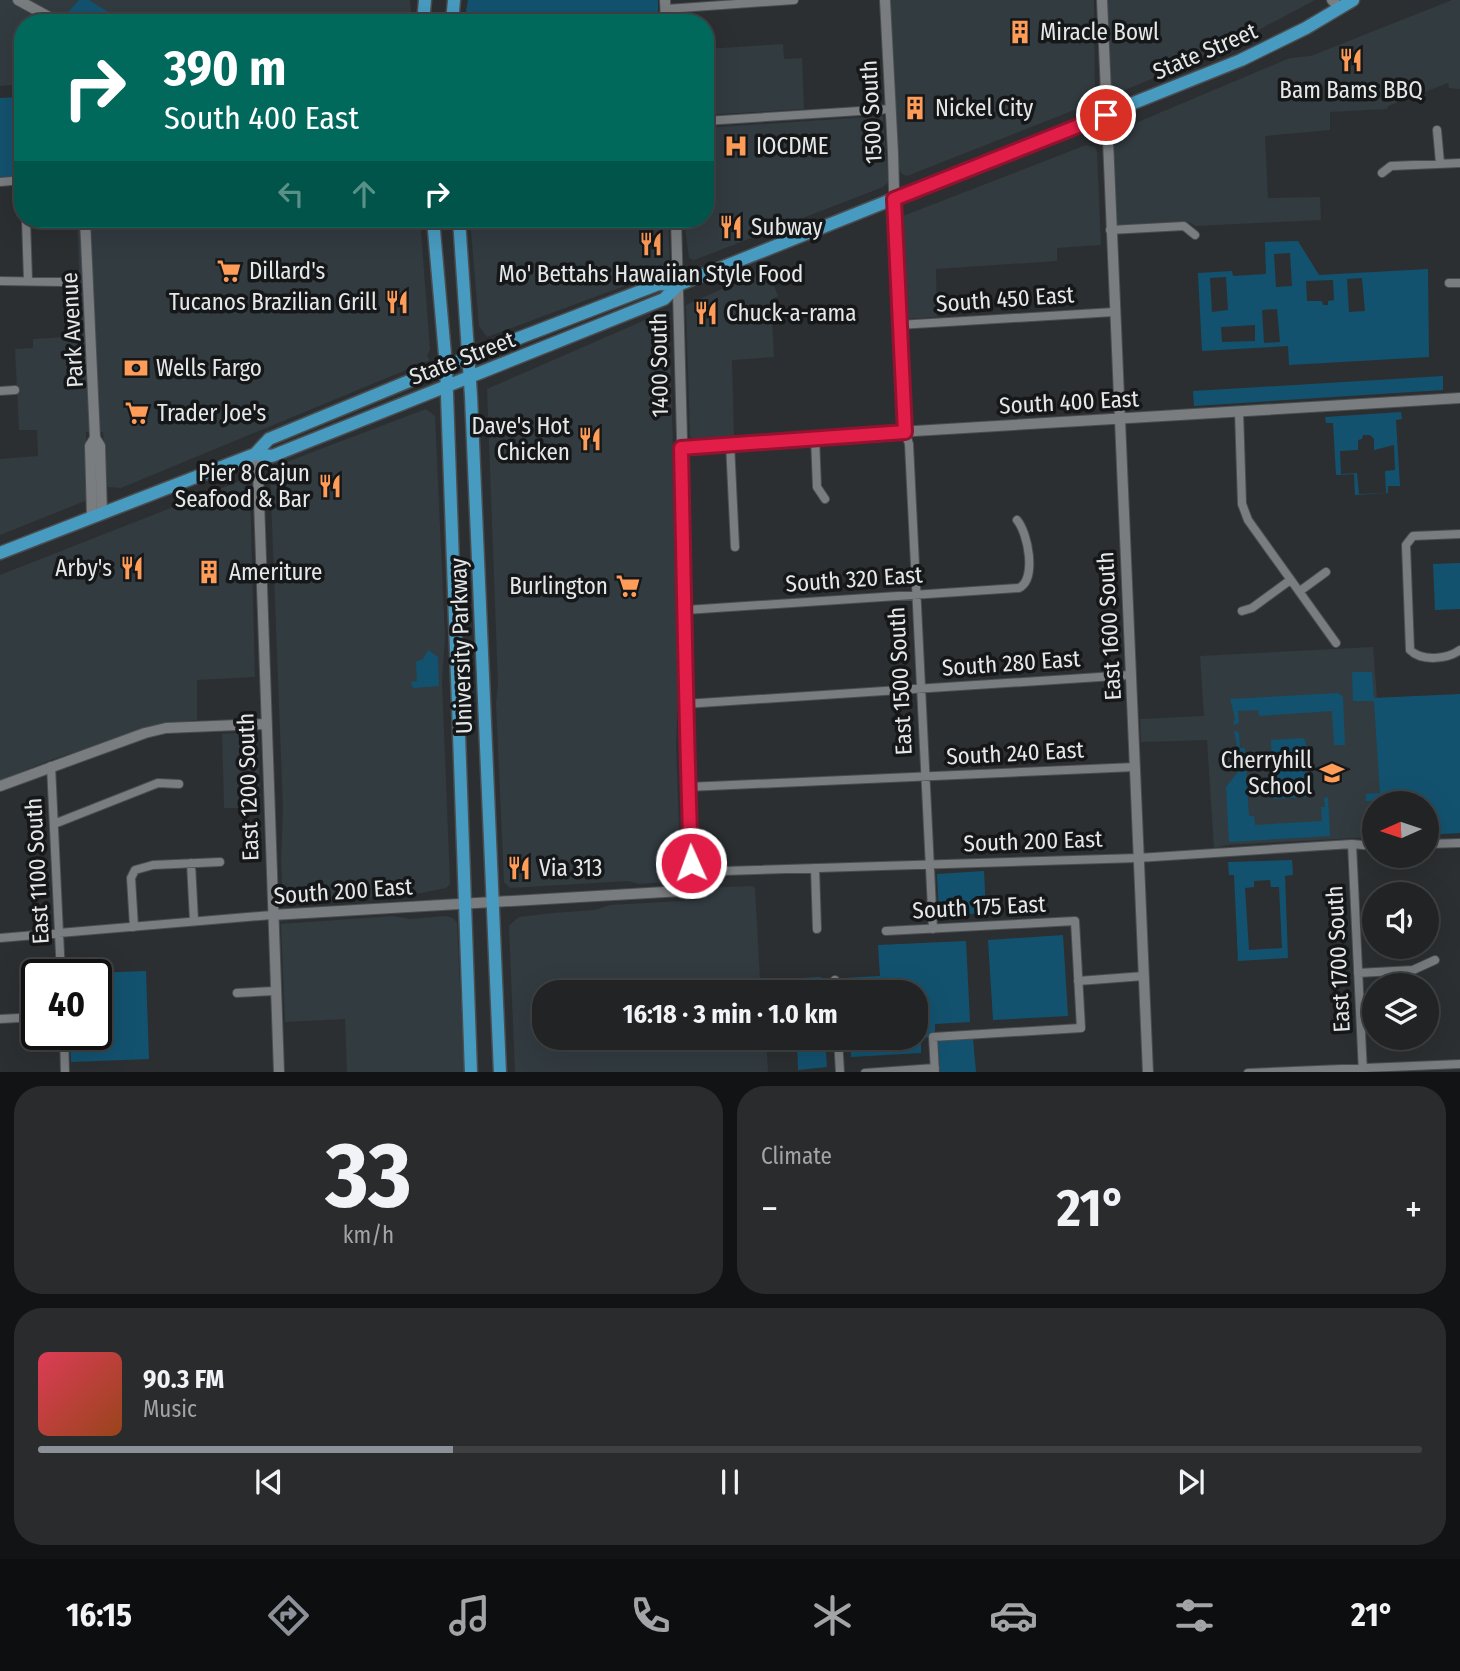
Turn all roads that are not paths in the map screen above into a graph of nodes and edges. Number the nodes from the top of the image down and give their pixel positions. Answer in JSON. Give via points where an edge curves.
{"nodes":[{"id":1,"x":18,"y":0,"type":"edge"},
{"id":2,"x":794,"y":0,"type":"edge"},
{"id":3,"x":885,"y":0,"type":"edge"},
{"id":4,"x":1102,"y":0,"type":"edge"},
{"id":5,"x":1353,"y":0,"type":"edge"},
{"id":6,"x":666,"y":4,"type":"edge"},
{"id":7,"x":1336,"y":4,"type":"edge"},
{"id":8,"x":44,"y":14,"type":"edge"},
{"id":9,"x":891,"y":109,"type":"junction"},
{"id":10,"x":1106,"y":115,"type":"junction"},
{"id":11,"x":714,"y":120,"type":"edge"},
{"id":12,"x":1437,"y":130,"type":"dead end"},
{"id":13,"x":1440,"y":163,"type":"junction"},
{"id":14,"x":1460,"y":163,"type":"edge"},
{"id":15,"x":1382,"y":173,"type":"dead end"},
{"id":16,"x":894,"y":199,"type":"junction"},
{"id":17,"x":26,"y":228,"type":"edge"},
{"id":18,"x":85,"y":228,"type":"edge"},
{"id":19,"x":434,"y":228,"type":"edge"},
{"id":20,"x":460,"y":228,"type":"edge"},
{"id":21,"x":676,"y":228,"type":"edge"},
{"id":22,"x":1110,"y":230,"type":"junction"},
{"id":23,"x":1195,"y":235,"type":"dead end"},
{"id":24,"x":71,"y":277,"type":"dead end"},
{"id":25,"x":28,"y":280,"type":"junction"},
{"id":26,"x":0,"y":281,"type":"edge"},
{"id":27,"x":1449,"y":283,"type":"dead end"},
{"id":28,"x":1460,"y":283,"type":"edge"},
{"id":29,"x":678,"y":285,"type":"junction"},
{"id":30,"x":1114,"y":312,"type":"junction"},
{"id":31,"x":898,"y":325,"type":"junction"},
{"id":32,"x":469,"y":358,"type":"junction"},
{"id":33,"x":446,"y":366,"type":"junction"},
{"id":34,"x":470,"y":379,"type":"junction"},
{"id":35,"x":447,"y":388,"type":"junction"},
{"id":36,"x":15,"y":390,"type":"dead end"},
{"id":37,"x":0,"y":391,"type":"edge"},
{"id":38,"x":1460,"y":398,"type":"edge"},
{"id":39,"x":1239,"y":411,"type":"junction"},
{"id":40,"x":1118,"y":419,"type":"junction"},
{"id":41,"x":905,"y":432,"type":"junction"},
{"id":42,"x":815,"y":437,"type":"junction"},
{"id":43,"x":730,"y":443,"type":"junction"},
{"id":44,"x":681,"y":448,"type":"junction"},
{"id":45,"x":255,"y":454,"type":"junction"},
{"id":46,"x":825,"y":499,"type":"dead end"},
{"id":47,"x":97,"y":515,"type":"junction"},
{"id":48,"x":1017,"y":520,"type":"dead end"},
{"id":49,"x":1460,"y":534,"type":"edge"},
{"id":50,"x":735,"y":547,"type":"dead end"},
{"id":51,"x":0,"y":553,"type":"edge"},
{"id":52,"x":1326,"y":572,"type":"dead end"},
{"id":53,"x":1289,"y":581,"type":"junction"},
{"id":54,"x":1300,"y":591,"type":"junction"},
{"id":55,"x":916,"y":595,"type":"junction"},
{"id":56,"x":686,"y":611,"type":"junction"},
{"id":57,"x":1242,"y":611,"type":"dead end"},
{"id":58,"x":1336,"y":643,"type":"dead end"},
{"id":59,"x":1460,"y":650,"type":"edge"},
{"id":60,"x":1130,"y":675,"type":"junction"},
{"id":61,"x":920,"y":688,"type":"junction"},
{"id":62,"x":685,"y":704,"type":"junction"},
{"id":63,"x":265,"y":724,"type":"junction"},
{"id":64,"x":51,"y":766,"type":"junction"},
{"id":65,"x":1135,"y":767,"type":"junction"},
{"id":66,"x":924,"y":776,"type":"junction"},
{"id":67,"x":178,"y":784,"type":"dead end"},
{"id":68,"x":0,"y":786,"type":"edge"},
{"id":69,"x":688,"y":787,"type":"junction"},
{"id":70,"x":54,"y":824,"type":"junction"},
{"id":71,"x":1460,"y":843,"type":"edge"},
{"id":72,"x":1352,"y":844,"type":"junction"},
{"id":73,"x":1439,"y":844,"type":"edge"},
{"id":74,"x":1362,"y":845,"type":"edge"},
{"id":75,"x":1139,"y":858,"type":"junction"},
{"id":76,"x":220,"y":862,"type":"dead end"},
{"id":77,"x":191,"y":863,"type":"junction"},
{"id":78,"x":930,"y":863,"type":"junction"},
{"id":79,"x":814,"y":868,"type":"junction"},
{"id":80,"x":692,"y":872,"type":"junction"},
{"id":81,"x":689,"y":887,"type":"joint"},
{"id":82,"x":465,"y":903,"type":"junction"},
{"id":83,"x":492,"y":903,"type":"junction"},
{"id":84,"x":272,"y":915,"type":"junction"},
{"id":85,"x":194,"y":921,"type":"junction"},
{"id":86,"x":134,"y":927,"type":"junction"},
{"id":87,"x":817,"y":929,"type":"dead end"},
{"id":88,"x":933,"y":929,"type":"junction"},
{"id":89,"x":886,"y":932,"type":"dead end"},
{"id":90,"x":60,"y":934,"type":"junction"},
{"id":91,"x":0,"y":938,"type":"edge"},
{"id":92,"x":61,"y":959,"type":"edge"},
{"id":93,"x":1435,"y":960,"type":"dead end"},
{"id":94,"x":1358,"y":973,"type":"junction"},
{"id":95,"x":1143,"y":976,"type":"junction"},
{"id":96,"x":1078,"y":981,"type":"junction"},
{"id":97,"x":275,"y":991,"type":"junction"},
{"id":98,"x":237,"y":993,"type":"dead end"},
{"id":99,"x":21,"y":1018,"type":"edge"},
{"id":100,"x":0,"y":1019,"type":"edge"},
{"id":101,"x":64,"y":1050,"type":"edge"},
{"id":102,"x":839,"y":1050,"type":"edge"},
{"id":103,"x":1460,"y":1064,"type":"edge"},
{"id":104,"x":935,"y":1070,"type":"edge"},
{"id":105,"x":1363,"y":1070,"type":"edge"},
{"id":106,"x":65,"y":1072,"type":"edge"},
{"id":107,"x":279,"y":1072,"type":"edge"},
{"id":108,"x":471,"y":1072,"type":"edge"},
{"id":109,"x":500,"y":1072,"type":"edge"},
{"id":110,"x":841,"y":1072,"type":"edge"},
{"id":111,"x":888,"y":1072,"type":"edge"},
{"id":112,"x":1147,"y":1072,"type":"edge"},
{"id":113,"x":1286,"y":1072,"type":"edge"}],
"edges":[{"from":1,"to":8,"type":"street"},
{"from":2,"to":6,"type":"street"},
{"from":3,"to":9,"type":"street","name":"1500 South"},
{"from":4,"to":10,"type":"street","name":"East 1600 South"},
{"from":5,"to":7,"type":"main road","name":"State Street"},
{"from":7,"to":10,"type":"main road","name":"State Street","via":[[1241,60]]},
{"from":9,"to":11,"type":"street"},
{"from":9,"to":16,"type":"street","name":"1500 South"},
{"from":10,"to":16,"type":"main road","name":"State Street"},
{"from":10,"to":22,"type":"street","name":"East 1600 South"},
{"from":12,"to":13,"type":"street"},
{"from":13,"to":14,"type":"street"},
{"from":13,"to":15,"type":"street","via":[[1391,166]]},
{"from":16,"to":29,"type":"main road","name":"State Street"},
{"from":16,"to":31,"type":"street","name":"1500 South"},
{"from":17,"to":25,"type":"street"},
{"from":18,"to":47,"type":"street","name":"Park Avenue","via":[[95,438],[90,446]]},
{"from":19,"to":33,"type":"main road","name":"University Parkway"},
{"from":20,"to":32,"type":"main road","name":"University Parkway"},
{"from":21,"to":29,"type":"street","name":"1400 South"},
{"from":22,"to":23,"type":"street","via":[[1179,226]]},
{"from":22,"to":30,"type":"street","name":"East 1600 South"},
{"from":24,"to":25,"type":"street","via":[[62,282],[32,284]]},
{"from":25,"to":26,"type":"street"},
{"from":27,"to":28,"type":"street"},
{"from":29,"to":32,"type":"main road","name":"State Street","via":[[659,284]]},
{"from":29,"to":34,"type":"main road","name":"State Street","via":[[664,299]]},
{"from":29,"to":44,"type":"street","name":"1400 South"},
{"from":30,"to":31,"type":"street","name":"South 450 East"},
{"from":30,"to":40,"type":"street","name":"East 1600 South"},
{"from":31,"to":41,"type":"street","name":"1500 South"},
{"from":32,"to":33,"type":"main road","name":"State Street"},
{"from":32,"to":34,"type":"main road","name":"University Parkway"},
{"from":33,"to":35,"type":"main road","name":"University Parkway"},
{"from":33,"to":45,"type":"main road","name":"State Street","via":[[269,439]]},
{"from":34,"to":35,"type":"main road","name":"State Street"},
{"from":34,"to":83,"type":"main road","name":"University Parkway"},
{"from":35,"to":45,"type":"main road","name":"State Street","via":[[272,456]]},
{"from":35,"to":82,"type":"main road","name":"University Parkway"},
{"from":36,"to":37,"type":"street"},
{"from":38,"to":39,"type":"street","name":"South 400 East"},
{"from":39,"to":40,"type":"street","name":"South 400 East"},
{"from":39,"to":53,"type":"street","via":[[1242,504]]},
{"from":40,"to":41,"type":"street","name":"South 400 East"},
{"from":40,"to":60,"type":"street","name":"East 1600 South"},
{"from":41,"to":42,"type":"street","name":"South 400 East"},
{"from":41,"to":55,"type":"street","name":"East 1500 South"},
{"from":42,"to":43,"type":"street","name":"South 400 East"},
{"from":42,"to":46,"type":"street","via":[[817,487]]},
{"from":43,"to":44,"type":"street","name":"South 400 East"},
{"from":43,"to":50,"type":"street"},
{"from":44,"to":56,"type":"street","name":"1400 South"},
{"from":45,"to":47,"type":"main road","name":"State Street"},
{"from":45,"to":63,"type":"street","name":"East 1200 South"},
{"from":47,"to":51,"type":"main road","name":"State Street"},
{"from":48,"to":55,"type":"street","name":"South 320 East","via":[[1026,531],[1029,575],[1025,585]]},
{"from":49,"to":59,"type":"street","via":[[1408,539],[1409,647],[1413,654],[1448,657]]},
{"from":52,"to":54,"type":"street"},
{"from":53,"to":54,"type":"street"},
{"from":53,"to":57,"type":"street"},
{"from":54,"to":58,"type":"street"},
{"from":55,"to":56,"type":"street","name":"South 320 East"},
{"from":55,"to":61,"type":"street","name":"East 1500 South"},
{"from":56,"to":62,"type":"street","name":"1400 South"},
{"from":60,"to":61,"type":"street","name":"South 280 East"},
{"from":60,"to":65,"type":"street","name":"East 1600 South"},
{"from":61,"to":62,"type":"street","name":"South 280 East"},
{"from":61,"to":66,"type":"street","name":"East 1500 South"},
{"from":62,"to":69,"type":"street","name":"1400 South"},
{"from":63,"to":64,"type":"street","via":[[166,728]]},
{"from":63,"to":84,"type":"street","name":"East 1200 South"},
{"from":64,"to":68,"type":"street"},
{"from":64,"to":70,"type":"street","name":"East 1100 South"},
{"from":65,"to":66,"type":"street","name":"South 240 East"},
{"from":65,"to":75,"type":"street","name":"East 1600 South"},
{"from":66,"to":69,"type":"street","name":"South 240 East"},
{"from":66,"to":78,"type":"street","name":"East 1500 South"},
{"from":67,"to":70,"type":"street","via":[[158,783]]},
{"from":69,"to":80,"type":"street","name":"1400 South"},
{"from":70,"to":90,"type":"street","name":"East 1100 South"},
{"from":71,"to":73,"type":"street"},
{"from":72,"to":74,"type":"street","name":"South 200 East"},
{"from":72,"to":75,"type":"street","name":"South 200 East"},
{"from":72,"to":94,"type":"street","name":"East 1700 South"},
{"from":75,"to":78,"type":"street","name":"South 200 East"},
{"from":75,"to":95,"type":"street","name":"East 1600 South"},
{"from":76,"to":77,"type":"street"},
{"from":77,"to":85,"type":"street"},
{"from":77,"to":86,"type":"street","via":[[135,870],[131,878]]},
{"from":78,"to":79,"type":"street","name":"South 200 East"},
{"from":78,"to":88,"type":"street","name":"East 1500 South"},
{"from":79,"to":80,"type":"street","name":"South 200 East"},
{"from":79,"to":87,"type":"street"},
{"from":80,"to":81,"type":"street","name":"1400 South"},
{"from":81,"to":83,"type":"street","name":"South 200 East"},
{"from":82,"to":83,"type":"street","name":"South 200 East"},
{"from":82,"to":84,"type":"street","name":"South 200 East"},
{"from":82,"to":108,"type":"main road","name":"University Parkway"},
{"from":83,"to":109,"type":"main road","name":"University Parkway"},
{"from":84,"to":85,"type":"street","name":"South 200 East"},
{"from":84,"to":97,"type":"street","name":"East 1200 South"},
{"from":85,"to":86,"type":"street","name":"South 200 East"},
{"from":86,"to":90,"type":"street","name":"South 200 East"},
{"from":88,"to":89,"type":"street","name":"South 175 East"},
{"from":88,"to":96,"type":"street","name":"South 175 East","via":[[1075,921]]},
{"from":90,"to":91,"type":"street","name":"South 200 East"},
{"from":90,"to":92,"type":"street","name":"East 1100 South"},
{"from":93,"to":94,"type":"street","via":[[1413,970]]},
{"from":94,"to":105,"type":"street","name":"East 1700 South"},
{"from":95,"to":96,"type":"street"},
{"from":95,"to":112,"type":"street","name":"East 1600 South"},
{"from":96,"to":104,"type":"street","via":[[1081,1028],[933,1037]]},
{"from":97,"to":98,"type":"street"},
{"from":97,"to":107,"type":"street","name":"East 1200 South"},
{"from":99,"to":100,"type":"street"},
{"from":101,"to":106,"type":"street"},
{"from":102,"to":110,"type":"street"},
{"from":103,"to":105,"type":"street"},
{"from":104,"to":111,"type":"street"},
{"from":105,"to":113,"type":"street"}]}
